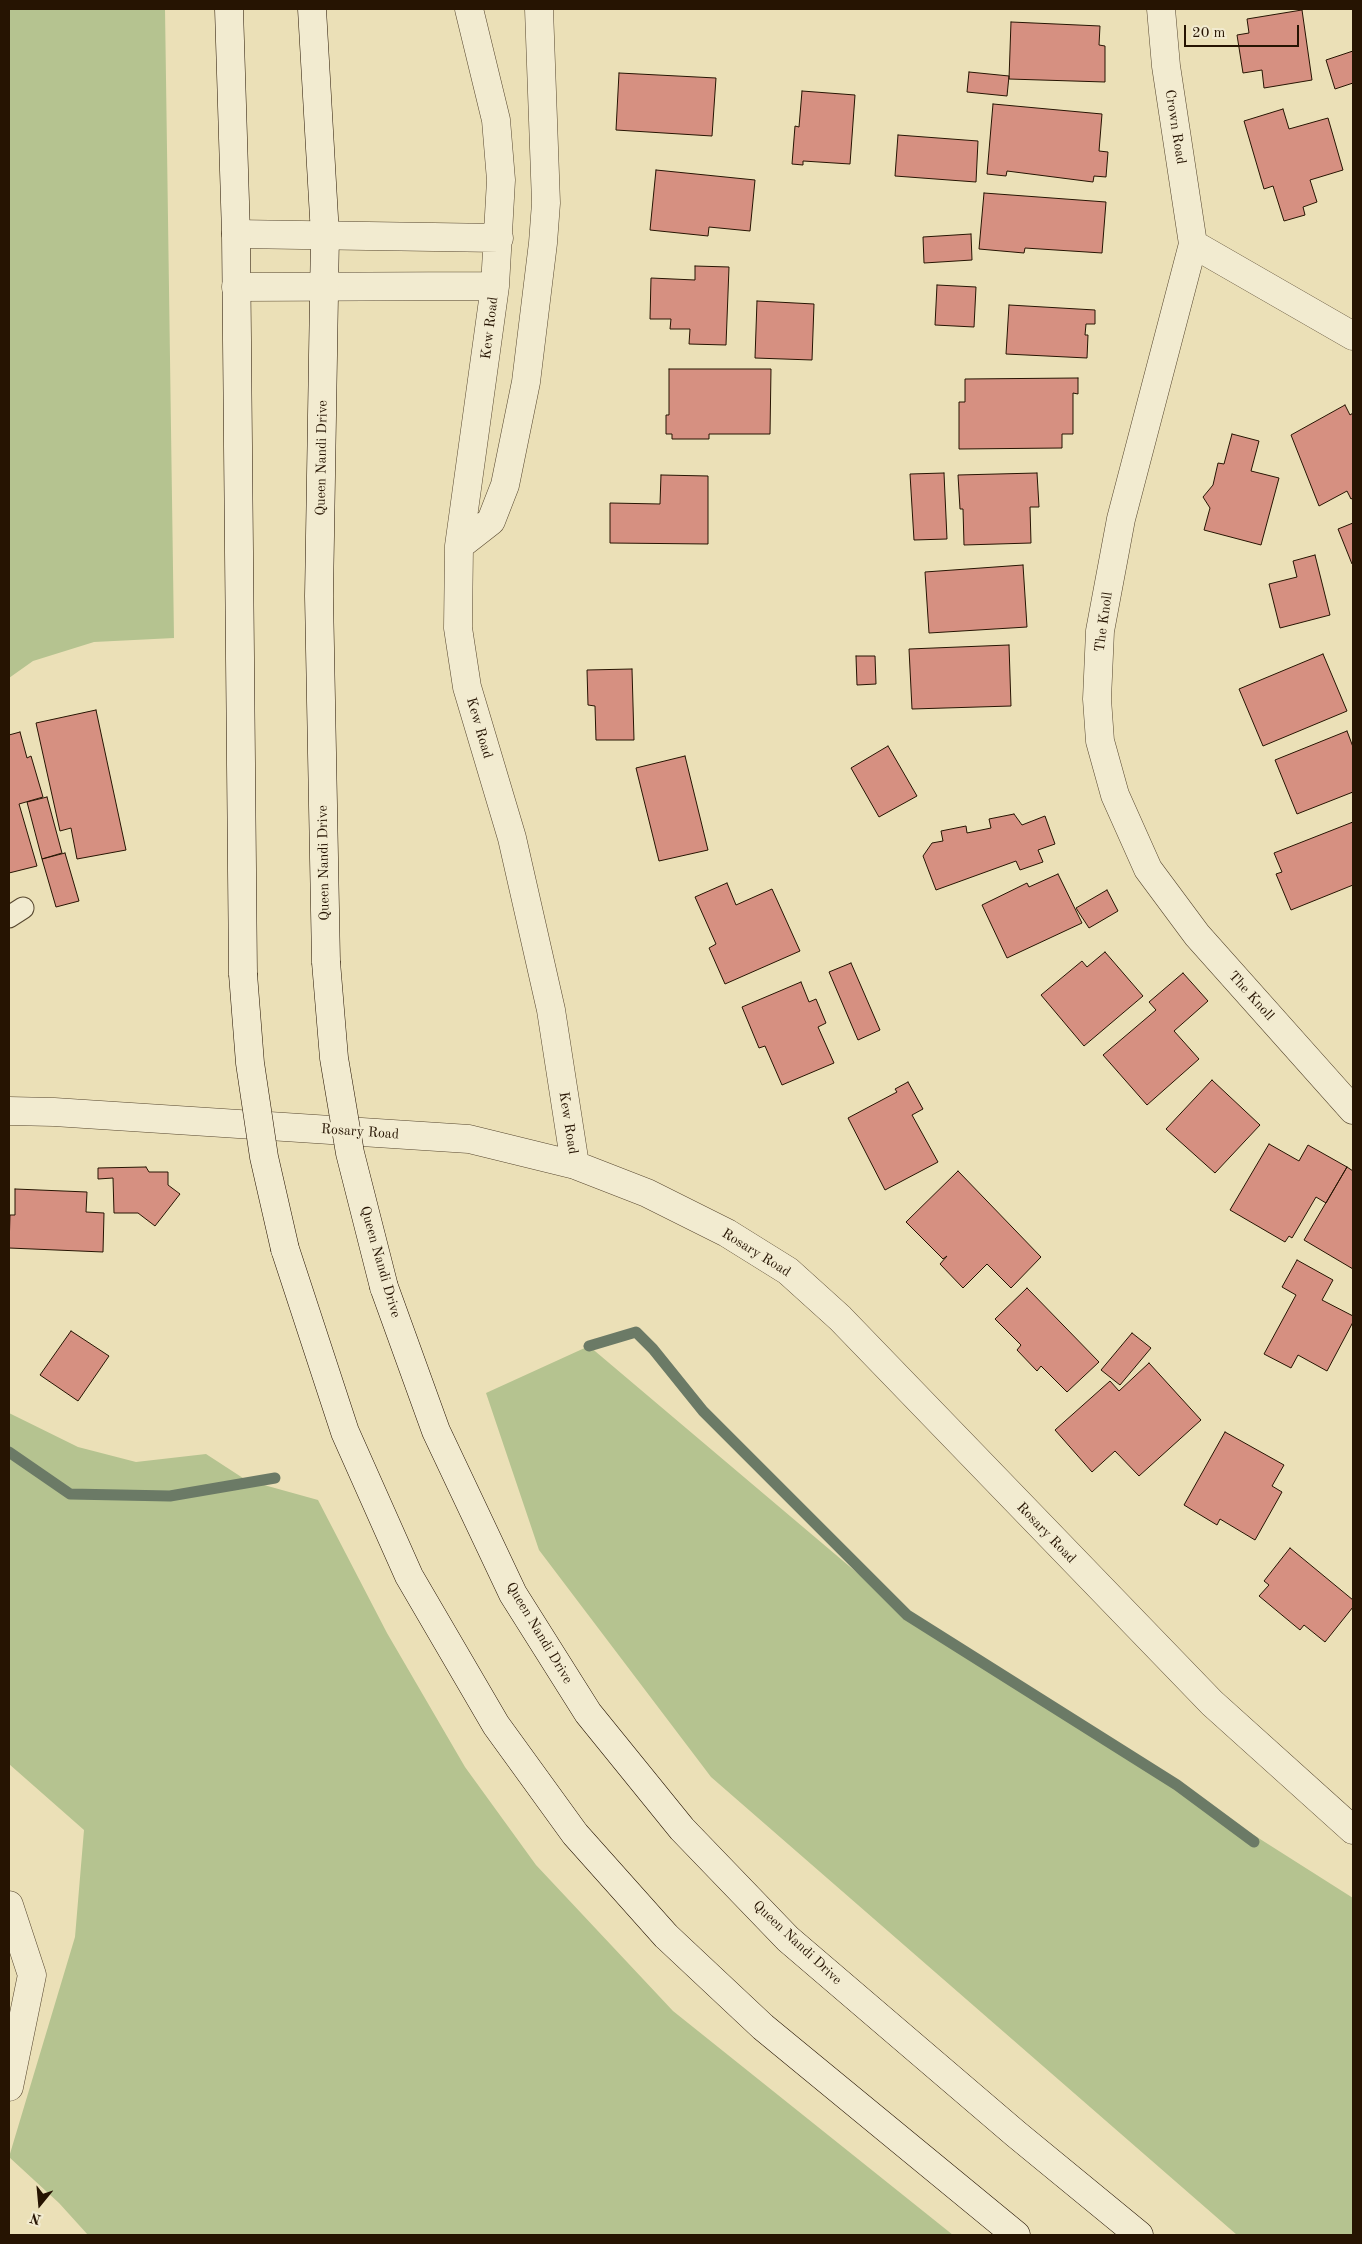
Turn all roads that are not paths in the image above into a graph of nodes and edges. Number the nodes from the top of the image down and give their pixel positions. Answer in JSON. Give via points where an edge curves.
{"nodes":[{"id":1,"x":229,"y":9,"type":"edge"},
{"id":2,"x":312,"y":9,"type":"edge"},
{"id":3,"x":469,"y":9,"type":"edge"},
{"id":4,"x":539,"y":9,"type":"edge"},
{"id":5,"x":1161,"y":9,"type":"edge"},
{"id":6,"x":236,"y":234,"type":"junction"},
{"id":7,"x":325,"y":235,"type":"junction"},
{"id":8,"x":499,"y":238,"type":"junction"},
{"id":9,"x":1193,"y":244,"type":"junction"},
{"id":10,"x":326,"y":286,"type":"junction"},
{"id":11,"x":495,"y":286,"type":"junction"},
{"id":12,"x":236,"y":287,"type":"junction"},
{"id":13,"x":1353,"y":336,"type":"edge"},
{"id":14,"x":459,"y":546,"type":"junction"},
{"id":15,"x":1353,"y":1110,"type":"edge"},
{"id":16,"x":9,"y":1111,"type":"edge"},
{"id":17,"x":575,"y":1165,"type":"junction"},
{"id":18,"x":1353,"y":1830,"type":"edge"},
{"id":19,"x":9,"y":1904,"type":"edge"},
{"id":20,"x":9,"y":2087,"type":"edge"},
{"id":21,"x":1016,"y":2235,"type":"edge"},
{"id":22,"x":1139,"y":2235,"type":"edge"}],
"edges":[{"from":1,"to":6,"type":"street"},
{"from":2,"to":7,"type":"street","name":"Queen Nandi Drive"},
{"from":3,"to":8,"type":"street","name":"Kew Road","via":[[496,120]]},
{"from":4,"to":14,"type":"street","via":[[546,204],[526,382],[505,485],[491,521]]},
{"from":5,"to":9,"type":"street","name":"Crown Road","via":[[1166,66]]},
{"from":6,"to":7,"type":"street"},
{"from":6,"to":12,"type":"street"},
{"from":7,"to":8,"type":"street"},
{"from":7,"to":10,"type":"street","name":"Queen Nandi Drive"},
{"from":8,"to":11,"type":"street","name":"Kew Road"},
{"from":9,"to":13,"type":"street"},
{"from":9,"to":15,"type":"street","name":"The Knoll","via":[[1119,528],[1100,631],[1097,699],[1100,741],[1115,796],[1148,869],[1197,935]]},
{"from":10,"to":11,"type":"street","name":"Kew Road"},
{"from":10,"to":12,"type":"street","name":"Kew Road"},
{"from":10,"to":22,"type":"street","name":"Queen Nandi Drive","bridge":true,"via":[[318,596],[326,962],[334,1058],[350,1152],[384,1286],[436,1431],[513,1594],[588,1713],[682,1829],[788,1939]]},
{"from":11,"to":14,"type":"street","name":"Kew Road"},
{"from":12,"to":21,"type":"street","bridge":true,"via":[[243,974],[250,1064],[264,1157],[285,1249],[345,1432],[409,1576],[496,1725],[575,1834],[666,1936],[763,2027]]},
{"from":14,"to":17,"type":"street","name":"Kew Road","via":[[458,628],[467,687],[512,838],[549,1000]]},
{"from":16,"to":17,"type":"street","name":"Rosary Road","via":[[469,1139]]},
{"from":17,"to":18,"type":"street","name":"Rosary Road","via":[[647,1194],[727,1233],[788,1271],[840,1318],[1212,1703]]},
{"from":19,"to":20,"type":"street","via":[[32,1974]]}]}
